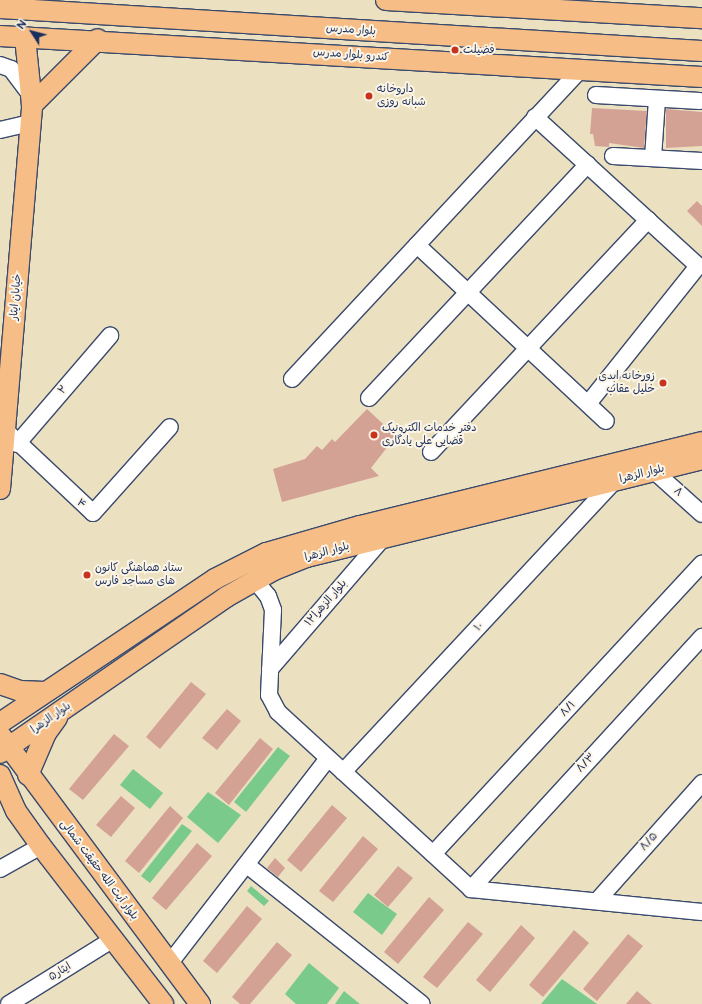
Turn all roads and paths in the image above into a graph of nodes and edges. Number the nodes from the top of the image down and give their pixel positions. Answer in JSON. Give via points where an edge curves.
{"nodes":[{"id":1,"x":386,"y":0,"type":"edge"},
{"id":2,"x":514,"y":4,"type":"edge"},
{"id":3,"x":0,"y":8,"type":"edge"},
{"id":4,"x":702,"y":18,"type":"edge"},
{"id":5,"x":364,"y":30,"type":"junction"},
{"id":6,"x":0,"y":36,"type":"edge"},
{"id":7,"x":25,"y":37,"type":"junction"},
{"id":8,"x":98,"y":39,"type":"junction"},
{"id":9,"x":702,"y":51,"type":"edge"},
{"id":10,"x":293,"y":52,"type":"junction"},
{"id":11,"x":0,"y":65,"type":"edge"},
{"id":12,"x":580,"y":70,"type":"junction"},
{"id":13,"x":702,"y":77,"type":"edge"},
{"id":14,"x":596,"y":95,"type":"dead end"},
{"id":15,"x":657,"y":99,"type":"junction"},
{"id":16,"x":700,"y":101,"type":"dead end"},
{"id":17,"x":32,"y":108,"type":"junction"},
{"id":18,"x":536,"y":117,"type":"junction"},
{"id":19,"x":0,"y":130,"type":"edge"},
{"id":20,"x":613,"y":156,"type":"dead end"},
{"id":21,"x":653,"y":158,"type":"junction"},
{"id":22,"x":702,"y":161,"type":"edge"},
{"id":23,"x":588,"y":164,"type":"junction"},
{"id":24,"x":648,"y":220,"type":"junction"},
{"id":25,"x":417,"y":245,"type":"junction"},
{"id":26,"x":468,"y":292,"type":"junction"},
{"id":27,"x":110,"y":336,"type":"dead end"},
{"id":28,"x":528,"y":348,"type":"junction"},
{"id":29,"x":292,"y":379,"type":"dead end"},
{"id":30,"x":369,"y":398,"type":"dead end"},
{"id":31,"x":588,"y":404,"type":"junction"},
{"id":32,"x":606,"y":421,"type":"dead end"},
{"id":33,"x":170,"y":427,"type":"dead end"},
{"id":34,"x":4,"y":429,"type":"junction"},
{"id":35,"x":702,"y":442,"type":"edge"},
{"id":36,"x":17,"y":444,"type":"junction"},
{"id":37,"x":431,"y":452,"type":"dead end"},
{"id":38,"x":702,"y":459,"type":"edge"},
{"id":39,"x":654,"y":471,"type":"junction"},
{"id":40,"x":614,"y":481,"type":"junction"},
{"id":41,"x":0,"y":490,"type":"edge"},
{"id":42,"x":702,"y":514,"type":"edge"},
{"id":43,"x":383,"y":538,"type":"junction"},
{"id":44,"x":702,"y":563,"type":"edge"},
{"id":45,"x":254,"y":579,"type":"junction"},
{"id":46,"x":702,"y":637,"type":"edge"},
{"id":47,"x":270,"y":669,"type":"junction"},
{"id":48,"x":0,"y":684,"type":"edge"},
{"id":49,"x":45,"y":692,"type":"junction"},
{"id":50,"x":64,"y":709,"type":"junction"},
{"id":51,"x":0,"y":723,"type":"edge"},
{"id":52,"x":4,"y":745,"type":"edge"},
{"id":53,"x":328,"y":758,"type":"junction"},
{"id":54,"x":344,"y":772,"type":"junction"},
{"id":55,"x":0,"y":775,"type":"edge"},
{"id":56,"x":28,"y":775,"type":"junction"},
{"id":57,"x":702,"y":783,"type":"edge"},
{"id":58,"x":41,"y":793,"type":"junction"},
{"id":59,"x":8,"y":806,"type":"edge"},
{"id":60,"x":41,"y":846,"type":"junction"},
{"id":61,"x":433,"y":854,"type":"junction"},
{"id":62,"x":247,"y":865,"type":"junction"},
{"id":63,"x":0,"y":869,"type":"edge"},
{"id":64,"x":471,"y":889,"type":"junction"},
{"id":65,"x":597,"y":901,"type":"junction"},
{"id":66,"x":702,"y":912,"type":"edge"},
{"id":67,"x":112,"y":940,"type":"junction"},
{"id":68,"x":169,"y":964,"type":"junction"},
{"id":69,"x":9,"y":1004,"type":"edge"},
{"id":70,"x":163,"y":1004,"type":"edge"},
{"id":71,"x":200,"y":1004,"type":"edge"},
{"id":72,"x":422,"y":1004,"type":"edge"}],
"edges":[{"from":1,"to":2,"type":"main road"},
{"from":2,"to":4,"type":"main road"},
{"from":3,"to":5,"type":"main road","name":"بلوار مدرس"},
{"from":5,"to":9,"type":"main road","name":"بلوار مدرس"},
{"from":5,"to":10,"type":"main road"},
{"from":6,"to":7,"type":"main road","name":"کندرو بلوار مدرس"},
{"from":7,"to":8,"type":"main road","name":"کندرو بلوار مدرس"},
{"from":7,"to":17,"type":"main road"},
{"from":8,"to":10,"type":"main road","name":"کندرو بلوار مدرس"},
{"from":8,"to":17,"type":"main road"},
{"from":10,"to":12,"type":"main road","name":"کندرو بلوار مدرس"},
{"from":11,"to":17,"type":"street","via":[[11,69]]},
{"from":12,"to":13,"type":"main road","name":"کندرو بلوار مدرس"},
{"from":12,"to":18,"type":"street"},
{"from":14,"to":15,"type":"street"},
{"from":15,"to":16,"type":"street"},
{"from":15,"to":21,"type":"street"},
{"from":17,"to":19,"type":"street"},
{"from":17,"to":34,"type":"main road","name":"خیابان ایثار"},
{"from":18,"to":23,"type":"street"},
{"from":18,"to":25,"type":"street"},
{"from":20,"to":21,"type":"street"},
{"from":21,"to":22,"type":"street"},
{"from":23,"to":24,"type":"street"},
{"from":23,"to":26,"type":"street"},
{"from":24,"to":28,"type":"street"},
{"from":24,"to":31,"type":"street","via":[[698,266]]},
{"from":25,"to":26,"type":"street"},
{"from":25,"to":29,"type":"street"},
{"from":26,"to":28,"type":"street"},
{"from":26,"to":30,"type":"street"},
{"from":27,"to":36,"type":"street","name":"۲"},
{"from":28,"to":31,"type":"street"},
{"from":28,"to":37,"type":"street"},
{"from":31,"to":32,"type":"street"},
{"from":33,"to":36,"type":"street","name":"۴","via":[[93,513]]},
{"from":34,"to":36,"type":"street","name":"۴"},
{"from":34,"to":41,"type":"main road","name":"خیابان ایثار"},
{"from":35,"to":49,"type":"main road","name":"بلوار الزهرا","via":[[360,526],[266,553],[215,580]]},
{"from":38,"to":39,"type":"main road","name":"بلوار الزهرا"},
{"from":39,"to":40,"type":"main road","name":"بلوار الزهرا"},
{"from":39,"to":42,"type":"street","name":"۸"},
{"from":40,"to":43,"type":"main road","name":"بلوار الزهرا"},
{"from":40,"to":54,"type":"street","name":"۱۰"},
{"from":43,"to":45,"type":"main road","name":"بلوار الزهرا","via":[[307,557]]},
{"from":43,"to":47,"type":"street","name":"بلوار الزهرا۱۲"},
{"from":44,"to":61,"type":"street","name":"۸/۱"},
{"from":45,"to":47,"type":"street","via":[[268,596],[273,610]]},
{"from":45,"to":50,"type":"main road","name":"بلوار الزهرا"},
{"from":46,"to":64,"type":"street","name":"۸/۳"},
{"from":47,"to":53,"type":"street","via":[[269,695],[278,712]]},
{"from":48,"to":49,"type":"main road","via":[[20,691]]},
{"from":49,"to":51,"type":"main road","name":"بلوار الزهرا"},
{"from":50,"to":52,"type":"main road","name":"بلوار الزهرا"},
{"from":50,"to":56,"type":"main road","via":[[46,733]]},
{"from":52,"to":56,"type":"main road","name":"بلوار آیت الله حقیقت شمالی"},
{"from":53,"to":54,"type":"street"},
{"from":53,"to":62,"type":"street"},
{"from":54,"to":61,"type":"street"},
{"from":55,"to":59,"type":"main road"},
{"from":56,"to":58,"type":"main road","name":"بلوار آیت الله حقیقت شمالی"},
{"from":57,"to":65,"type":"street","name":"۸/۵"},
{"from":58,"to":59,"type":"main road"},
{"from":58,"to":68,"type":"main road","name":"بلوار آیت الله حقیقت شمالی"},
{"from":59,"to":60,"type":"main road"},
{"from":60,"to":63,"type":"street"},
{"from":60,"to":67,"type":"main road"},
{"from":61,"to":64,"type":"street"},
{"from":62,"to":68,"type":"street"},
{"from":62,"to":72,"type":"street"},
{"from":64,"to":65,"type":"street"},
{"from":65,"to":66,"type":"street"},
{"from":67,"to":69,"type":"street","name":"ایثار۵"},
{"from":67,"to":70,"type":"main road"},
{"from":68,"to":71,"type":"main road","name":"بلوار آیت الله حقیقت شمالی"}]}
